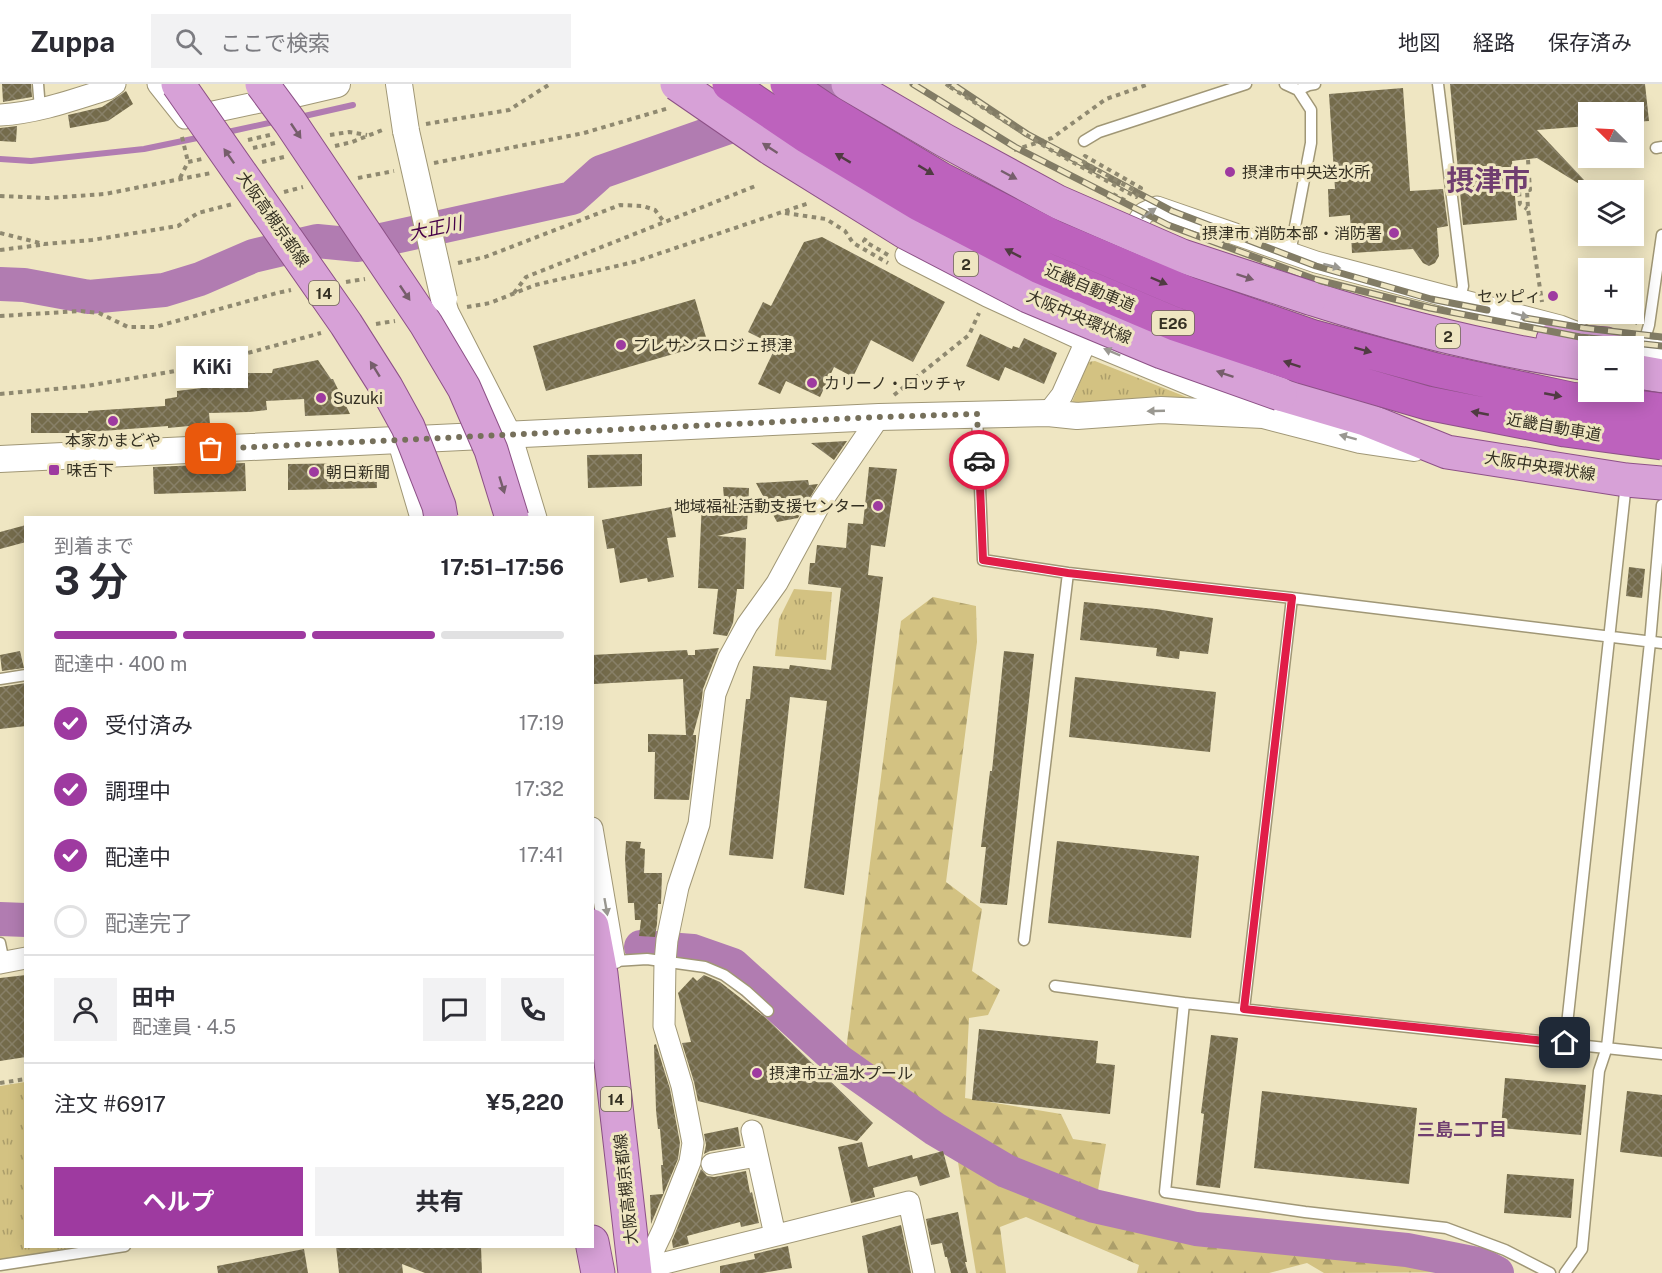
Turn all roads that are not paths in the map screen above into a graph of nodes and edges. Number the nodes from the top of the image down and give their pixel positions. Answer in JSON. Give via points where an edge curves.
{"nodes":[{"id":1,"x":38,"y":84,"type":"edge"},
{"id":2,"x":115,"y":84,"type":"edge"},
{"id":3,"x":158,"y":84,"type":"edge"},
{"id":4,"x":178,"y":84,"type":"edge"},
{"id":5,"x":337,"y":84,"type":"edge"},
{"id":6,"x":399,"y":84,"type":"edge"},
{"id":7,"x":729,"y":84,"type":"edge"},
{"id":8,"x":787,"y":84,"type":"edge"},
{"id":9,"x":848,"y":84,"type":"edge"},
{"id":10,"x":1246,"y":84,"type":"edge"},
{"id":11,"x":1285,"y":84,"type":"edge"},
{"id":12,"x":1315,"y":84,"type":"edge"},
{"id":13,"x":1438,"y":84,"type":"edge"},
{"id":14,"x":278,"y":88,"type":"edge"},
{"id":15,"x":1298,"y":90,"type":"junction"},
{"id":16,"x":674,"y":96,"type":"edge"},
{"id":17,"x":40,"y":109,"type":"junction"},
{"id":18,"x":0,"y":115,"type":"edge"},
{"id":19,"x":1084,"y":141,"type":"dead end"},
{"id":20,"x":1662,"y":235,"type":"edge"},
{"id":21,"x":1290,"y":253,"type":"junction"},
{"id":22,"x":901,"y":261,"type":"road end"},
{"id":23,"x":1659,"y":270,"type":"edge"},
{"id":24,"x":1460,"y":298,"type":"junction"},
{"id":25,"x":446,"y":305,"type":"joint"},
{"id":26,"x":1585,"y":336,"type":"edge"},
{"id":27,"x":1640,"y":336,"type":"edge"},
{"id":28,"x":1087,"y":342,"type":"junction"},
{"id":29,"x":1578,"y":357,"type":"edge"},
{"id":30,"x":1644,"y":364,"type":"edge"},
{"id":31,"x":1662,"y":376,"type":"edge"},
{"id":32,"x":1271,"y":404,"type":"junction"},
{"id":33,"x":884,"y":408,"type":"junction"},
{"id":34,"x":1662,"y":410,"type":"edge"},
{"id":35,"x":1048,"y":413,"type":"junction"},
{"id":36,"x":977,"y":414,"type":"junction"},
{"id":37,"x":511,"y":435,"type":"junction"},
{"id":38,"x":398,"y":440,"type":"junction"},
{"id":39,"x":1662,"y":443,"type":"edge"},
{"id":40,"x":0,"y":459,"type":"edge"},
{"id":41,"x":1626,"y":480,"type":"junction"},
{"id":42,"x":1662,"y":483,"type":"edge"},
{"id":43,"x":1662,"y":505,"type":"edge"},
{"id":44,"x":420,"y":516,"type":"edge"},
{"id":45,"x":441,"y":516,"type":"edge"},
{"id":46,"x":511,"y":516,"type":"edge"},
{"id":47,"x":535,"y":516,"type":"edge"},
{"id":48,"x":1068,"y":573,"type":"junction"},
{"id":49,"x":1292,"y":598,"type":"junction"},
{"id":50,"x":1608,"y":636,"type":"junction"},
{"id":51,"x":1650,"y":642,"type":"junction"},
{"id":52,"x":1662,"y":643,"type":"edge"},
{"id":53,"x":24,"y":675,"type":"edge"},
{"id":54,"x":0,"y":679,"type":"edge"},
{"id":55,"x":594,"y":840,"type":"edge"},
{"id":56,"x":594,"y":937,"type":"edge"},
{"id":57,"x":1024,"y":940,"type":"dead end"},
{"id":58,"x":666,"y":952,"type":"junction"},
{"id":59,"x":1,"y":956,"type":"edge"},
{"id":60,"x":24,"y":958,"type":"edge"},
{"id":61,"x":615,"y":961,"type":"junction"},
{"id":62,"x":1055,"y":986,"type":"dead end"},
{"id":63,"x":1184,"y":1003,"type":"junction"},
{"id":64,"x":1244,"y":1009,"type":"junction"},
{"id":65,"x":768,"y":1011,"type":"dead end"},
{"id":66,"x":1565,"y":1043,"type":"junction"},
{"id":67,"x":1607,"y":1047,"type":"junction"},
{"id":68,"x":1662,"y":1054,"type":"edge"},
{"id":69,"x":752,"y":1131,"type":"dead end"},
{"id":70,"x":620,"y":1133,"type":"junction"},
{"id":71,"x":757,"y":1156,"type":"junction"},
{"id":72,"x":712,"y":1164,"type":"dead end"},
{"id":73,"x":775,"y":1235,"type":"junction"},
{"id":74,"x":112,"y":1248,"type":"edge"},
{"id":75,"x":593,"y":1248,"type":"edge"},
{"id":76,"x":0,"y":1265,"type":"edge"},
{"id":77,"x":638,"y":1270,"type":"edge"},
{"id":78,"x":598,"y":1273,"type":"edge"},
{"id":79,"x":924,"y":1273,"type":"edge"},
{"id":80,"x":1550,"y":1273,"type":"edge"},
{"id":81,"x":1565,"y":1273,"type":"edge"}],
"edges":[{"from":1,"to":17,"type":"lane"},
{"from":2,"to":17,"type":"street"},
{"from":3,"to":14,"type":"street","via":[[185,118]]},
{"from":45,"to":4,"type":"main road","name":"大阪高槻京都線","number":"14","one_way":true,"bridge":true,"via":[[408,427],[386,387]]},
{"from":5,"to":14,"type":"street"},
{"from":6,"to":25,"type":"street","bridge":true,"via":[[413,128]]},
{"from":39,"to":7,"type":"highway","name":"近畿自動車道","number":"E26","one_way":true,"bridge":true,"via":[[1565,430],[1427,403],[1303,368],[1175,324],[1040,267],[920,204],[806,136]]},
{"from":8,"to":34,"type":"highway","name":"近畿自動車道","number":"E26","one_way":true,"bridge":true,"via":[[941,178],[1054,237],[1187,292],[1314,337],[1436,370],[1571,399]]},
{"from":9,"to":29,"type":"main road","number":"2","one_way":true,"bridge":true,"via":[[1058,202],[1182,256],[1419,330],[1551,359]]},
{"from":10,"to":19,"type":"lane","via":[[1099,132]]},
{"from":11,"to":15,"type":"lane"},
{"from":12,"to":15,"type":"lane"},
{"from":13,"to":24,"type":"lane","via":[[1463,286]]},
{"from":14,"to":46,"type":"main road","one_way":true,"bridge":true,"via":[[290,122],[426,324],[464,388],[491,450]]},
{"from":15,"to":21,"type":"lane","via":[[1311,110],[1311,143]]},
{"from":32,"to":16,"type":"main road","name":"大阪中央環状線","number":"2","one_way":true,"bridge":true,"via":[[1162,352],[1028,296],[905,232],[770,148]]},
{"from":17,"to":18,"type":"street"},
{"from":20,"to":23,"type":"lane"},
{"from":21,"to":24,"type":"street","one_way":true},
{"from":28,"to":21,"type":"street","one_way":true,"via":[[1133,229],[1144,213],[1157,207]]},
{"from":22,"to":28,"type":"street"},
{"from":23,"to":27,"type":"lane","via":[[1648,325]]},
{"from":24,"to":26,"type":"street","one_way":true},
{"from":25,"to":37,"type":"street"},
{"from":32,"to":28,"type":"street","one_way":true},
{"from":28,"to":35,"type":"street","via":[[1062,395]]},
{"from":30,"to":31,"type":"main road","number":"2"},
{"from":32,"to":35,"type":"street","one_way":true,"via":[[1077,416]]},
{"from":41,"to":32,"type":"main road","name":"大阪中央環状線","number":"2","one_way":true,"via":[[1447,452],[1365,419]]},
{"from":33,"to":36,"type":"street"},
{"from":33,"to":37,"type":"street"},
{"from":33,"to":58,"type":"street","via":[[821,502],[777,583],[729,658],[715,694],[699,824],[678,887]]},
{"from":35,"to":36,"type":"street"},
{"from":36,"to":48,"type":"lane","via":[[983,560]]},
{"from":37,"to":38,"type":"street"},
{"from":37,"to":47,"type":"street"},
{"from":38,"to":40,"type":"street"},
{"from":38,"to":44,"type":"street"},
{"from":41,"to":42,"type":"main road","name":"大阪中央環状線","number":"2"},
{"from":41,"to":50,"type":"lane"},
{"from":43,"to":51,"type":"lane"},
{"from":48,"to":49,"type":"lane"},
{"from":48,"to":57,"type":"lane"},
{"from":49,"to":50,"type":"lane"},
{"from":49,"to":64,"type":"lane"},
{"from":50,"to":51,"type":"lane"},
{"from":50,"to":66,"type":"lane"},
{"from":51,"to":52,"type":"lane"},
{"from":51,"to":67,"type":"lane"},
{"from":53,"to":54,"type":"lane"},
{"from":55,"to":61,"type":"street","one_way":true},
{"from":56,"to":70,"type":"main road","name":"大阪高槻京都線","number":"14"},
{"from":58,"to":61,"type":"lane","via":[[647,959]]},
{"from":58,"to":65,"type":"lane","via":[[724,975]]},
{"from":58,"to":77,"type":"street","via":[[664,1026],[682,1086],[693,1143],[690,1162],[663,1230]]},
{"from":59,"to":60,"type":"street"},
{"from":61,"to":70,"type":"street","via":[[621,1024]]},
{"from":62,"to":63,"type":"lane"},
{"from":63,"to":64,"type":"lane"},
{"from":63,"to":80,"type":"lane","via":[[1165,1192],[1446,1228],[1505,1250]]},
{"from":64,"to":66,"type":"lane"},
{"from":66,"to":67,"type":"lane"},
{"from":67,"to":68,"type":"lane"},
{"from":67,"to":81,"type":"lane","via":[[1599,1071],[1582,1249]]},
{"from":69,"to":71,"type":"street"},
{"from":70,"to":77,"type":"main road","name":"大阪高槻京都線","number":"14"},
{"from":71,"to":72,"type":"street"},
{"from":71,"to":73,"type":"street"},
{"from":73,"to":77,"type":"street"},
{"from":73,"to":79,"type":"street","via":[[909,1202]]},
{"from":74,"to":76,"type":"lane"},
{"from":75,"to":78,"type":"main road"}]}
